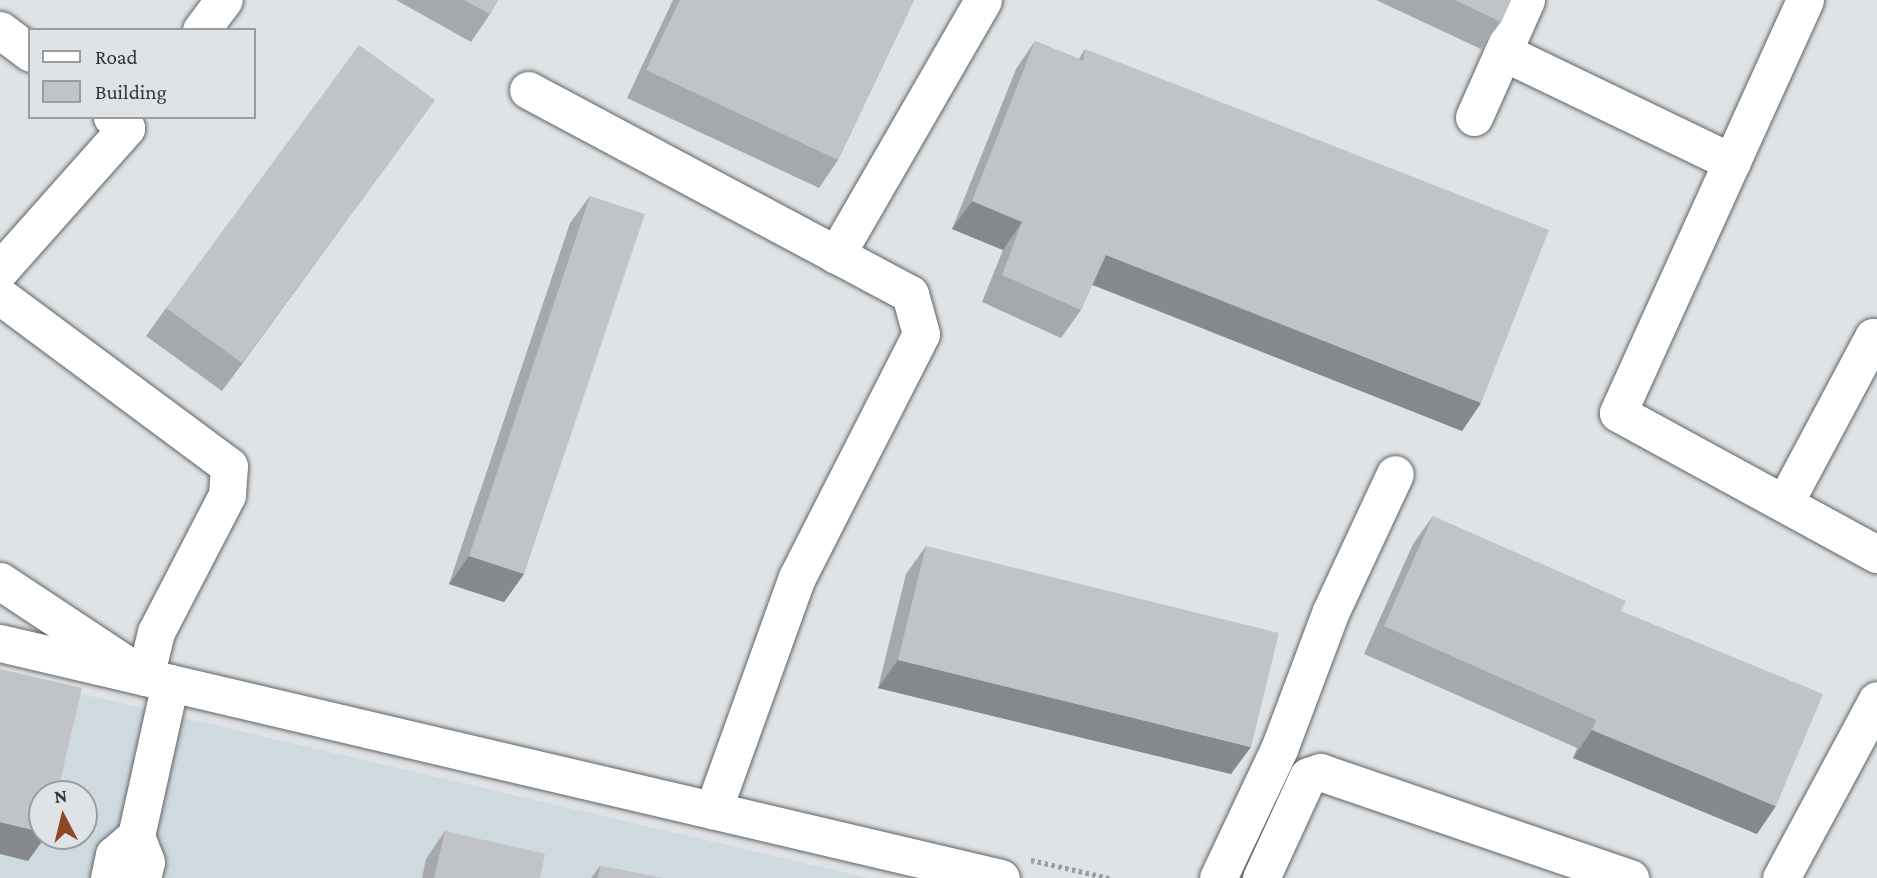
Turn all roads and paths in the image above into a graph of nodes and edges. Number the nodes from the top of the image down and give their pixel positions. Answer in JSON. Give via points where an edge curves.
{"nodes":[{"id":1,"x":224,"y":0,"type":"edge"},
{"id":2,"x":983,"y":0,"type":"edge"},
{"id":3,"x":1526,"y":0,"type":"edge"},
{"id":4,"x":1805,"y":0,"type":"edge"},
{"id":5,"x":203,"y":28,"type":"edge"},
{"id":6,"x":0,"y":30,"type":"edge"},
{"id":7,"x":28,"y":51,"type":"edge"},
{"id":8,"x":1503,"y":52,"type":"junction"},
{"id":9,"x":528,"y":90,"type":"dead end"},
{"id":10,"x":1474,"y":117,"type":"dead end"},
{"id":11,"x":124,"y":121,"type":"edge"},
{"id":12,"x":1732,"y":162,"type":"junction"},
{"id":13,"x":836,"y":255,"type":"junction"},
{"id":14,"x":0,"y":270,"type":"edge"},
{"id":15,"x":0,"y":296,"type":"edge"},
{"id":16,"x":1876,"y":336,"type":"edge"},
{"id":17,"x":1395,"y":474,"type":"dead end"},
{"id":18,"x":1785,"y":502,"type":"junction"},
{"id":19,"x":1877,"y":554,"type":"edge"},
{"id":20,"x":0,"y":581,"type":"edge"},
{"id":21,"x":0,"y":643,"type":"edge"},
{"id":22,"x":157,"y":680,"type":"junction"},
{"id":23,"x":1877,"y":699,"type":"edge"},
{"id":24,"x":713,"y":810,"type":"junction"},
{"id":25,"x":136,"y":836,"type":"junction"},
{"id":26,"x":109,"y":878,"type":"edge"},
{"id":27,"x":142,"y":878,"type":"edge"},
{"id":28,"x":1001,"y":878,"type":"edge"},
{"id":29,"x":1218,"y":878,"type":"edge"},
{"id":30,"x":1261,"y":878,"type":"edge"},
{"id":31,"x":1630,"y":878,"type":"edge"},
{"id":32,"x":1781,"y":878,"type":"edge"}],
"edges":[{"from":1,"to":5,"type":"street"},
{"from":2,"to":13,"type":"street"},
{"from":3,"to":8,"type":"street"},
{"from":4,"to":12,"type":"street"},
{"from":6,"to":7,"type":"street"},
{"from":8,"to":10,"type":"street"},
{"from":8,"to":12,"type":"street"},
{"from":9,"to":13,"type":"street"},
{"from":11,"to":14,"type":"street"},
{"from":12,"to":18,"type":"street","via":[[1618,413]]},
{"from":13,"to":24,"type":"street","via":[[910,294],[921,334],[797,577]]},
{"from":15,"to":22,"type":"street","via":[[229,466],[228,495],[156,632]]},
{"from":16,"to":18,"type":"street"},
{"from":17,"to":29,"type":"street","via":[[1331,611],[1279,749]]},
{"from":18,"to":19,"type":"street"},
{"from":20,"to":22,"type":"street"},
{"from":21,"to":22,"type":"street"},
{"from":22,"to":24,"type":"street"},
{"from":22,"to":25,"type":"street"},
{"from":23,"to":32,"type":"street"},
{"from":24,"to":28,"type":"street"},
{"from":25,"to":26,"type":"street","via":[[114,855]]},
{"from":25,"to":27,"type":"street","via":[[146,862]]},
{"from":30,"to":31,"type":"street","via":[[1308,776],[1320,772]]}]}
